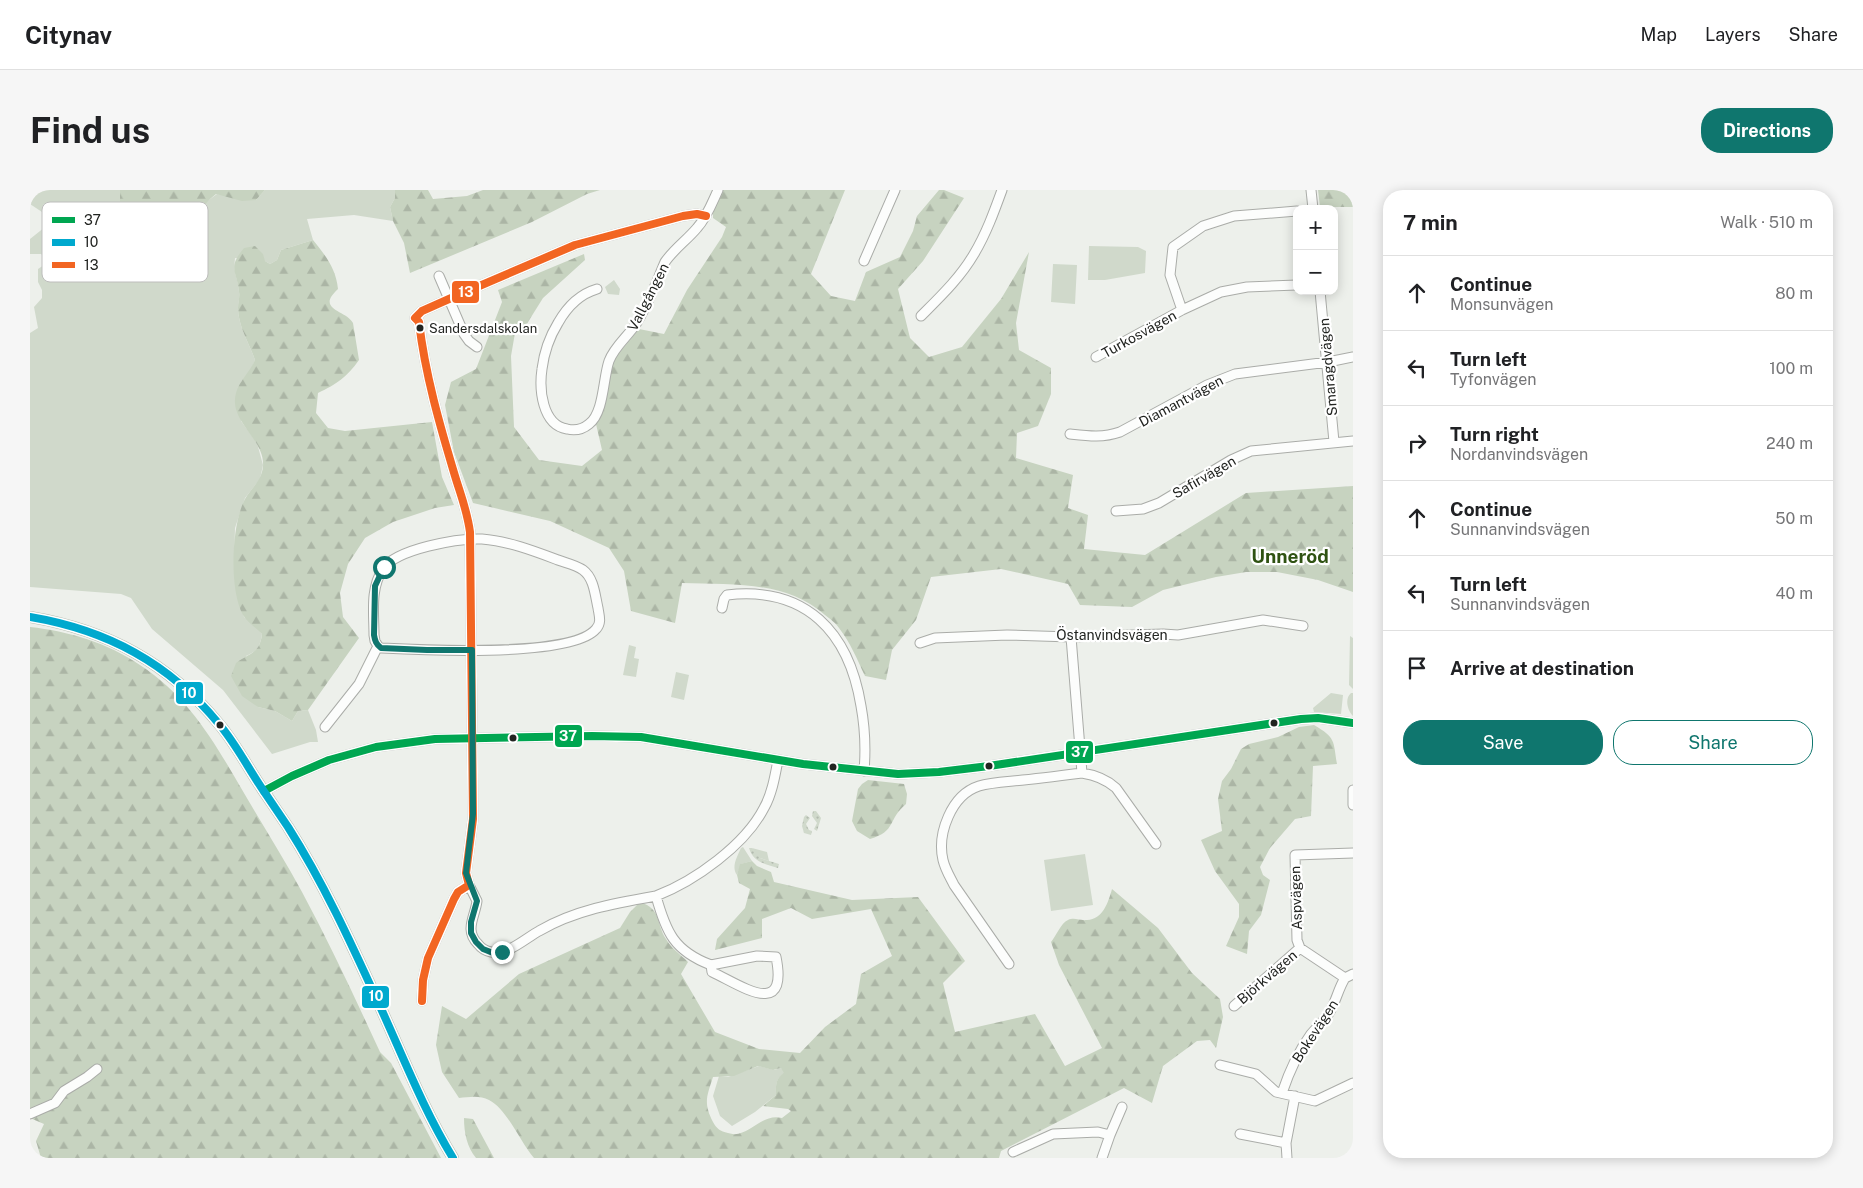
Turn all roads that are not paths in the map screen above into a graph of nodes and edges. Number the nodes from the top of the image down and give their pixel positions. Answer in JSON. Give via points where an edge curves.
{"nodes":[{"id":1,"x":718,"y":190,"type":"edge"},
{"id":2,"x":895,"y":190,"type":"edge"},
{"id":3,"x":1002,"y":190,"type":"edge"},
{"id":4,"x":1311,"y":190,"type":"edge"},
{"id":5,"x":1313,"y":205,"type":"edge"},
{"id":6,"x":1293,"y":211,"type":"edge"},
{"id":7,"x":706,"y":216,"type":"junction"},
{"id":8,"x":864,"y":261,"type":"dead end"},
{"id":9,"x":439,"y":276,"type":"dead end"},
{"id":10,"x":1293,"y":285,"type":"edge"},
{"id":11,"x":597,"y":289,"type":"dead end"},
{"id":12,"x":1320,"y":295,"type":"edge"},
{"id":13,"x":448,"y":299,"type":"junction"},
{"id":14,"x":1182,"y":310,"type":"junction"},
{"id":15,"x":920,"y":316,"type":"dead end"},
{"id":16,"x":476,"y":347,"type":"dead end"},
{"id":17,"x":1096,"y":357,"type":"dead end"},
{"id":18,"x":1353,"y":357,"type":"edge"},
{"id":19,"x":1328,"y":362,"type":"junction"},
{"id":20,"x":1070,"y":434,"type":"dead end"},
{"id":21,"x":1353,"y":440,"type":"edge"},
{"id":22,"x":1334,"y":442,"type":"junction"},
{"id":23,"x":1116,"y":511,"type":"dead end"},
{"id":24,"x":470,"y":540,"type":"junction"},
{"id":25,"x":722,"y":608,"type":"dead end"},
{"id":26,"x":30,"y":617,"type":"edge"},
{"id":27,"x":1303,"y":626,"type":"dead end"},
{"id":28,"x":1071,"y":637,"type":"junction"},
{"id":29,"x":920,"y":643,"type":"dead end"},
{"id":30,"x":378,"y":646,"type":"junction"},
{"id":31,"x":472,"y":650,"type":"junction"},
{"id":32,"x":1353,"y":723,"type":"edge"},
{"id":33,"x":326,"y":727,"type":"dead end"},
{"id":34,"x":473,"y":738,"type":"junction"},
{"id":35,"x":1080,"y":752,"type":"junction"},
{"id":36,"x":778,"y":760,"type":"junction"},
{"id":37,"x":864,"y":771,"type":"junction"},
{"id":38,"x":1082,"y":773,"type":"junction"},
{"id":39,"x":1353,"y":790,"type":"edge"},
{"id":40,"x":264,"y":791,"type":"junction"},
{"id":41,"x":1353,"y":805,"type":"edge"},
{"id":42,"x":1156,"y":844,"type":"dead end"},
{"id":43,"x":1353,"y":853,"type":"edge"},
{"id":44,"x":469,"y":885,"type":"junction"},
{"id":45,"x":656,"y":896,"type":"junction"},
{"id":46,"x":1300,"y":948,"type":"junction"},
{"id":47,"x":1009,"y":964,"type":"dead end"},
{"id":48,"x":711,"y":965,"type":"junction"},
{"id":49,"x":1349,"y":976,"type":"edge"},
{"id":50,"x":422,"y":1001,"type":"dead end"},
{"id":51,"x":1234,"y":1006,"type":"dead end"},
{"id":52,"x":1220,"y":1065,"type":"dead end"},
{"id":53,"x":97,"y":1068,"type":"dead end"},
{"id":54,"x":1353,"y":1083,"type":"edge"},
{"id":55,"x":1282,"y":1093,"type":"junction"},
{"id":56,"x":1295,"y":1096,"type":"junction"},
{"id":57,"x":1122,"y":1108,"type":"dead end"},
{"id":58,"x":30,"y":1114,"type":"edge"},
{"id":59,"x":1110,"y":1134,"type":"junction"},
{"id":60,"x":1240,"y":1134,"type":"dead end"},
{"id":61,"x":1286,"y":1143,"type":"junction"},
{"id":62,"x":1013,"y":1152,"type":"dead end"},
{"id":63,"x":454,"y":1158,"type":"edge"},
{"id":64,"x":1102,"y":1158,"type":"edge"},
{"id":65,"x":1287,"y":1158,"type":"edge"}],
"edges":[{"from":1,"to":7,"type":"street"},
{"from":2,"to":8,"type":"street"},
{"from":3,"to":15,"type":"street","via":[[973,255],[949,287]]},
{"from":4,"to":5,"type":"street"},
{"from":6,"to":14,"type":"street","via":[[1234,216],[1203,226],[1173,247],[1170,275]]},
{"from":7,"to":11,"type":"street","name":"Vallgången","via":[[670,254],[637,323],[610,359],[597,415],[587,426],[564,429],[554,423],[545,409],[543,362],[551,335],[567,309],[585,293]]},
{"from":7,"to":13,"type":"street","via":[[683,216],[575,245]]},
{"from":9,"to":13,"type":"street"},
{"from":10,"to":14,"type":"street","name":"Turkosvägen","via":[[1247,287],[1221,292]]},
{"from":12,"to":19,"type":"street","name":"Smaragdvägen"},
{"from":13,"to":16,"type":"street","via":[[464,334]]},
{"from":13,"to":24,"type":"street","via":[[422,311],[417,320],[431,386],[468,514]]},
{"from":14,"to":17,"type":"street","name":"Turkosvägen"},
{"from":18,"to":19,"type":"street","name":"Diamantvägen"},
{"from":19,"to":20,"type":"street","name":"Diamantvägen","via":[[1235,374],[1109,436]]},
{"from":19,"to":22,"type":"street","name":"Smaragdvägen"},
{"from":21,"to":22,"type":"street","name":"Safirvägen"},
{"from":22,"to":23,"type":"street","name":"Safirvägen","via":[[1251,451],[1160,503],[1143,509]]},
{"from":24,"to":30,"type":"street","via":[[420,548],[384,567],[375,586],[374,635]]},
{"from":24,"to":31,"type":"street"},
{"from":24,"to":31,"type":"street","via":[[484,539],[527,548],[584,570],[592,582],[600,621],[589,635],[575,641],[525,649]]},
{"from":25,"to":37,"type":"street","via":[[727,595],[769,595],[796,603],[824,623],[845,651],[857,684],[865,732]]},
{"from":26,"to":40,"type":"main road","via":[[72,625],[116,641],[158,666],[183,686],[220,725]]},
{"from":27,"to":28,"type":"street","name":"Östanvindsvägen","via":[[1263,620],[1178,635]]},
{"from":28,"to":29,"type":"street","name":"Östanvindsvägen","via":[[1007,635],[934,638]]},
{"from":28,"to":35,"type":"street"},
{"from":30,"to":31,"type":"street"},
{"from":30,"to":33,"type":"street","via":[[359,684]]},
{"from":31,"to":34,"type":"street"},
{"from":32,"to":35,"type":"street","via":[[1301,719]]},
{"from":34,"to":36,"type":"street","via":[[641,737]]},
{"from":34,"to":40,"type":"street","via":[[435,739],[376,747],[329,760]]},
{"from":34,"to":44,"type":"street","via":[[473,819],[466,865]]},
{"from":35,"to":37,"type":"street","via":[[939,772],[898,774]]},
{"from":35,"to":38,"type":"street"},
{"from":36,"to":37,"type":"street"},
{"from":36,"to":45,"type":"street","via":[[765,806],[745,836],[696,875]]},
{"from":38,"to":42,"type":"street","via":[[1102,778],[1116,788]]},
{"from":38,"to":47,"type":"street","via":[[978,786],[961,798],[945,823],[942,859],[946,871]]},
{"from":39,"to":41,"type":"street"},
{"from":40,"to":63,"type":"main road","via":[[332,906],[403,1060]]},
{"from":43,"to":46,"type":"street","name":"Aspvägen","via":[[1294,855]]},
{"from":44,"to":45,"type":"street","via":[[477,897],[471,933],[480,947],[493,953],[508,949],[548,926],[590,909]]},
{"from":44,"to":50,"type":"street","via":[[458,892],[431,950],[424,972]]},
{"from":45,"to":48,"type":"street","via":[[665,923],[679,947]]},
{"from":46,"to":49,"type":"street","name":"Aspvägen"},
{"from":46,"to":51,"type":"street","name":"Björkvägen"},
{"from":48,"to":48,"type":"street","via":[[712,972],[756,993],[770,992],[779,978],[776,958],[757,956]]},
{"from":49,"to":55,"type":"street","name":"Bokevägen","via":[[1328,1015],[1297,1055]]},
{"from":52,"to":55,"type":"street","via":[[1256,1074],[1276,1092]]},
{"from":53,"to":58,"type":"street","via":[[64,1091],[55,1103]]},
{"from":54,"to":56,"type":"street","via":[[1315,1101]]},
{"from":55,"to":56,"type":"street"},
{"from":56,"to":61,"type":"street"},
{"from":57,"to":59,"type":"street"},
{"from":59,"to":62,"type":"street","via":[[1052,1134]]},
{"from":59,"to":64,"type":"street"},
{"from":60,"to":61,"type":"street"},
{"from":61,"to":65,"type":"street"}]}
